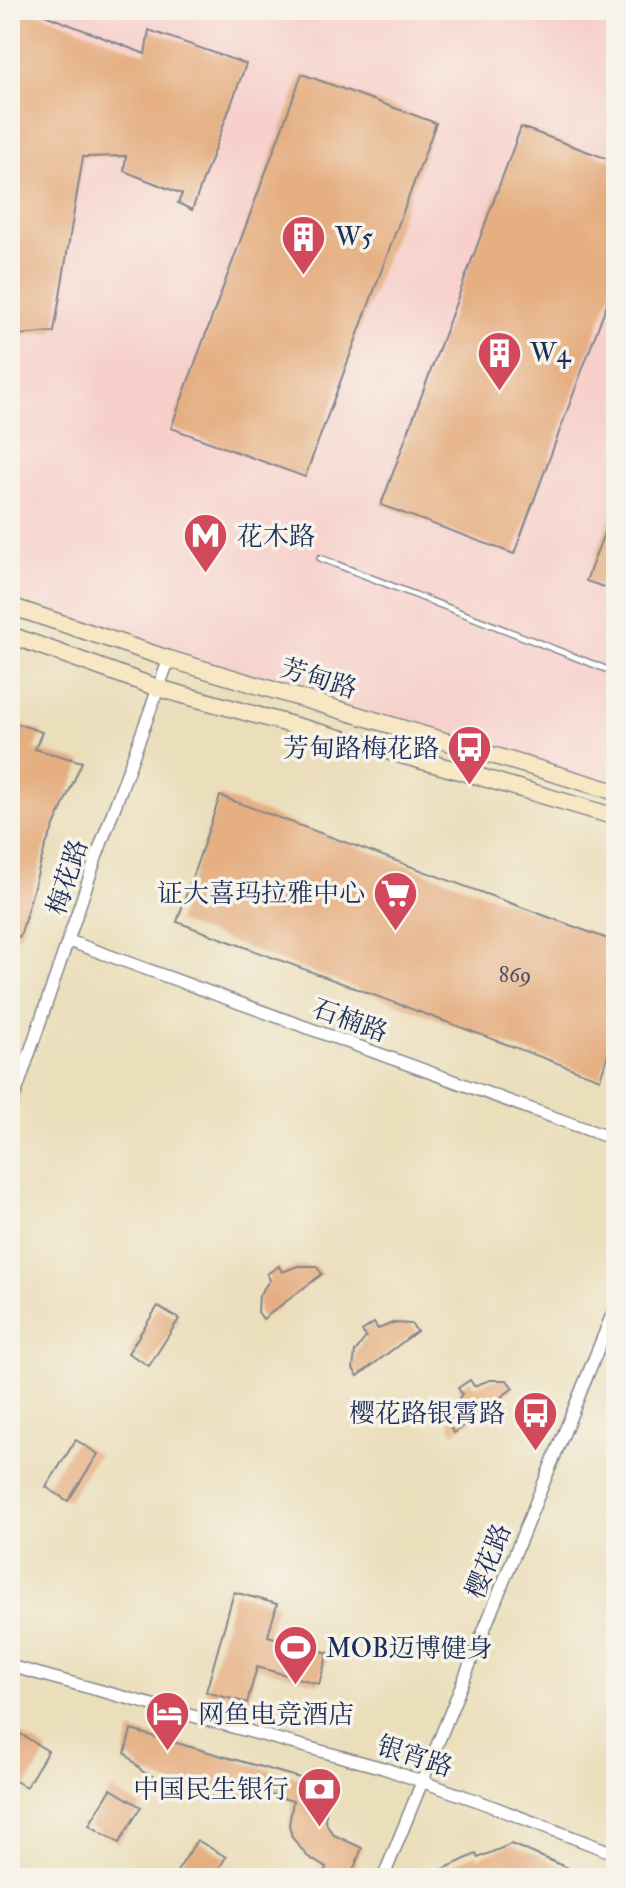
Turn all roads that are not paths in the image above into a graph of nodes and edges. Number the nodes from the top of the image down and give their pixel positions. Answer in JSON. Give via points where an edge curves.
{"nodes":[{"id":1,"x":320,"y":558,"type":"dead end"},
{"id":2,"x":10,"y":606,"type":"edge"},
{"id":3,"x":10,"y":635,"type":"edge"},
{"id":4,"x":169,"y":659,"type":"junction"},
{"id":5,"x":616,"y":673,"type":"edge"},
{"id":6,"x":158,"y":688,"type":"junction"},
{"id":7,"x":616,"y":792,"type":"edge"},
{"id":8,"x":616,"y":817,"type":"edge"},
{"id":9,"x":69,"y":941,"type":"junction"},
{"id":10,"x":10,"y":1110,"type":"edge"},
{"id":11,"x":616,"y":1140,"type":"edge"},
{"id":12,"x":616,"y":1305,"type":"edge"},
{"id":13,"x":10,"y":1666,"type":"edge"},
{"id":14,"x":423,"y":1780,"type":"junction"},
{"id":15,"x":616,"y":1854,"type":"edge"},
{"id":16,"x":383,"y":1878,"type":"edge"}],
"edges":[{"from":1,"to":5,"type":"lane"},
{"from":2,"to":4,"type":"main road","name":"芳甸路"},
{"from":3,"to":6,"type":"main road","name":"芳甸路"},
{"from":4,"to":6,"type":"street","name":"梅花路"},
{"from":4,"to":7,"type":"main road","name":"芳甸路"},
{"from":6,"to":8,"type":"main road","name":"芳甸路"},
{"from":6,"to":9,"type":"street","name":"梅花路"},
{"from":9,"to":10,"type":"street","name":"梅花路"},
{"from":9,"to":11,"type":"street","name":"石楠路"},
{"from":12,"to":14,"type":"street","name":"樱花路"},
{"from":13,"to":14,"type":"street","name":"银宵路"},
{"from":14,"to":15,"type":"street","name":"银宵路"},
{"from":14,"to":16,"type":"street","name":"樱花路"}]}
